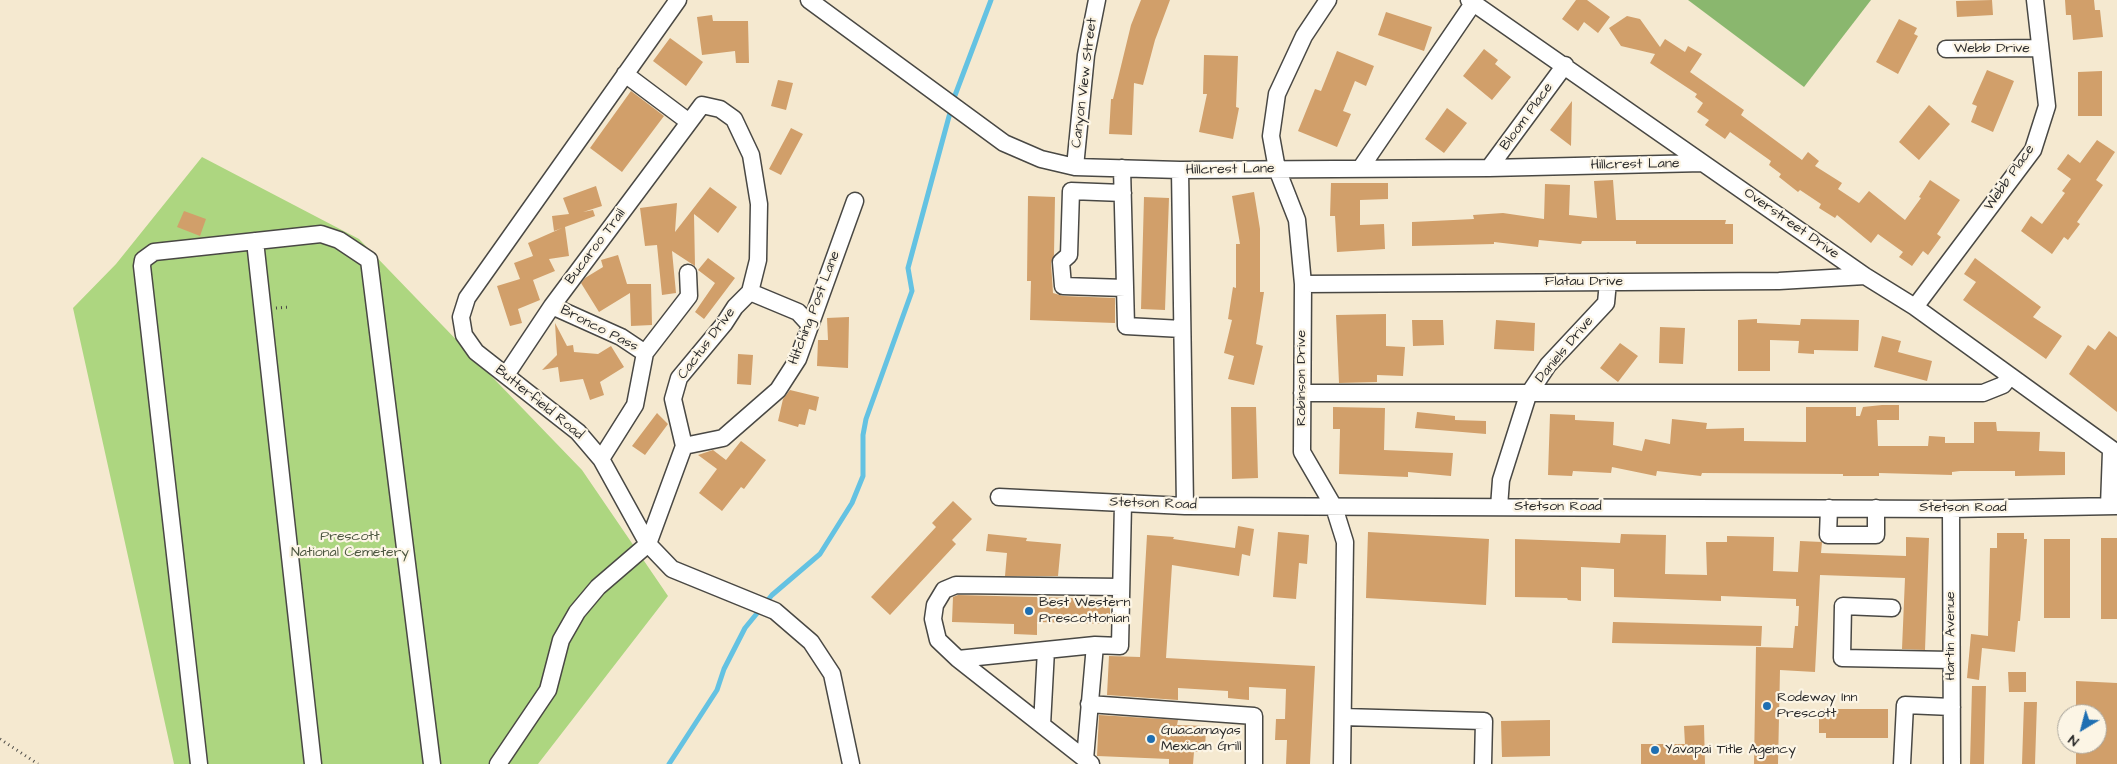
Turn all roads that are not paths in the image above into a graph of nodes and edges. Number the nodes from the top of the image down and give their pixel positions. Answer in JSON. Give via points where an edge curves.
{"nodes":[{"id":1,"x":678,"y":0,"type":"edge"},
{"id":2,"x":809,"y":0,"type":"edge"},
{"id":3,"x":1096,"y":0,"type":"edge"},
{"id":4,"x":1328,"y":0,"type":"edge"},
{"id":5,"x":2035,"y":0,"type":"edge"},
{"id":6,"x":1472,"y":1,"type":"edge"},
{"id":7,"x":2039,"y":48,"type":"junction"},
{"id":8,"x":1946,"y":49,"type":"dead end"},
{"id":9,"x":1565,"y":65,"type":"junction"},
{"id":10,"x":625,"y":74,"type":"junction"},
{"id":11,"x":689,"y":122,"type":"junction"},
{"id":12,"x":1703,"y":163,"type":"junction"},
{"id":13,"x":1075,"y":167,"type":"junction"},
{"id":14,"x":1122,"y":168,"type":"junction"},
{"id":15,"x":1489,"y":168,"type":"junction"},
{"id":16,"x":1277,"y":169,"type":"junction"},
{"id":17,"x":1360,"y":169,"type":"junction"},
{"id":18,"x":1180,"y":170,"type":"junction"},
{"id":19,"x":1123,"y":193,"type":"junction"},
{"id":20,"x":855,"y":201,"type":"dead end"},
{"id":21,"x":255,"y":241,"type":"junction"},
{"id":22,"x":688,"y":272,"type":"dead end"},
{"id":23,"x":1865,"y":276,"type":"junction"},
{"id":24,"x":1608,"y":282,"type":"junction"},
{"id":25,"x":1302,"y":284,"type":"junction"},
{"id":26,"x":1125,"y":288,"type":"junction"},
{"id":27,"x":750,"y":292,"type":"junction"},
{"id":28,"x":552,"y":306,"type":"junction"},
{"id":29,"x":1916,"y":307,"type":"junction"},
{"id":30,"x":809,"y":324,"type":"junction"},
{"id":31,"x":1182,"y":329,"type":"junction"},
{"id":32,"x":646,"y":352,"type":"junction"},
{"id":33,"x":506,"y":375,"type":"junction"},
{"id":34,"x":2010,"y":376,"type":"junction"},
{"id":35,"x":1302,"y":393,"type":"junction"},
{"id":36,"x":1528,"y":395,"type":"junction"},
{"id":37,"x":684,"y":446,"type":"junction"},
{"id":38,"x":2114,"y":452,"type":"edge"},
{"id":39,"x":601,"y":459,"type":"junction"},
{"id":40,"x":999,"y":497,"type":"dead end"},
{"id":41,"x":1123,"y":503,"type":"junction"},
{"id":42,"x":1185,"y":506,"type":"junction"},
{"id":43,"x":2113,"y":506,"type":"edge"},
{"id":44,"x":1334,"y":507,"type":"junction"},
{"id":45,"x":1499,"y":507,"type":"junction"},
{"id":46,"x":1828,"y":508,"type":"junction"},
{"id":47,"x":1876,"y":508,"type":"junction"},
{"id":48,"x":1951,"y":508,"type":"junction"},
{"id":49,"x":648,"y":544,"type":"junction"},
{"id":50,"x":1121,"y":587,"type":"junction"},
{"id":51,"x":1892,"y":608,"type":"dead end"},
{"id":52,"x":1095,"y":645,"type":"junction"},
{"id":53,"x":1046,"y":650,"type":"junction"},
{"id":54,"x":958,"y":659,"type":"junction"},
{"id":55,"x":1951,"y":660,"type":"junction"},
{"id":56,"x":1090,"y":704,"type":"junction"},
{"id":57,"x":1952,"y":707,"type":"junction"},
{"id":58,"x":1343,"y":717,"type":"junction"},
{"id":59,"x":1042,"y":726,"type":"junction"},
{"id":60,"x":1088,"y":761,"type":"edge"},
{"id":61,"x":199,"y":764,"type":"edge"},
{"id":62,"x":313,"y":764,"type":"edge"},
{"id":63,"x":432,"y":764,"type":"edge"},
{"id":64,"x":498,"y":764,"type":"edge"},
{"id":65,"x":851,"y":764,"type":"edge"},
{"id":66,"x":1254,"y":764,"type":"edge"},
{"id":67,"x":1342,"y":764,"type":"edge"},
{"id":68,"x":1483,"y":764,"type":"edge"},
{"id":69,"x":1902,"y":764,"type":"edge"},
{"id":70,"x":1952,"y":764,"type":"edge"}],
"edges":[{"from":1,"to":10,"type":"street","name":"Butterfield Road"},
{"from":2,"to":13,"type":"street","name":"Hillcrest Lane","via":[[1004,143],[1041,159]]},
{"from":3,"to":13,"type":"street","name":"Canyon View Street","via":[[1086,55]]},
{"from":4,"to":16,"type":"street","name":"Robinson Drive","via":[[1304,36],[1277,94],[1271,136]]},
{"from":5,"to":7,"type":"street","name":"Webb Place"},
{"from":6,"to":9,"type":"street","name":"Overstreet Drive"},
{"from":6,"to":17,"type":"street"},
{"from":7,"to":8,"type":"street","name":"Webb Drive"},
{"from":7,"to":29,"type":"street","name":"Webb Place","via":[[2047,106],[2033,150]]},
{"from":9,"to":12,"type":"street","name":"Overstreet Drive"},
{"from":9,"to":15,"type":"street","name":"Bloom Place"},
{"from":10,"to":11,"type":"street"},
{"from":10,"to":33,"type":"street","name":"Butterfield Road","via":[[467,298],[461,317],[464,336],[476,352]]},
{"from":11,"to":27,"type":"street","name":"Bucaroo Trail","via":[[702,105],[720,108],[734,119],[751,155],[759,204],[758,260]]},
{"from":11,"to":28,"type":"street","name":"Bucaroo Trail"},
{"from":12,"to":15,"type":"street","name":"Hillcrest Lane"},
{"from":12,"to":23,"type":"street","name":"Overstreet Drive"},
{"from":13,"to":14,"type":"street","name":"Hillcrest Lane"},
{"from":14,"to":18,"type":"street","name":"Hillcrest Lane"},
{"from":14,"to":19,"type":"street"},
{"from":15,"to":17,"type":"street","name":"Hillcrest Lane"},
{"from":16,"to":17,"type":"street","name":"Hillcrest Lane"},
{"from":16,"to":18,"type":"street","name":"Hillcrest Lane"},
{"from":16,"to":25,"type":"street","name":"Robinson Drive","via":[[1296,220]]},
{"from":18,"to":31,"type":"street"},
{"from":19,"to":26,"type":"street"},
{"from":19,"to":26,"type":"street","via":[[1071,191],[1069,256],[1061,262],[1063,286]]},
{"from":20,"to":30,"type":"street","name":"Hitching Post Lane"},
{"from":21,"to":61,"type":"street","via":[[154,252],[143,260],[142,266]]},
{"from":21,"to":62,"type":"street"},
{"from":21,"to":63,"type":"street","via":[[321,234],[339,240],[369,260]]},
{"from":22,"to":32,"type":"street","via":[[689,296]]},
{"from":23,"to":24,"type":"street","name":"Flatau Drive","via":[[1779,281]]},
{"from":23,"to":29,"type":"street","name":"Overstreet Drive"},
{"from":24,"to":25,"type":"street","name":"Flatau Drive"},
{"from":24,"to":36,"type":"street","name":"Daniels Drive","via":[[1606,303],[1548,364]]},
{"from":25,"to":35,"type":"street","name":"Robinson Drive"},
{"from":26,"to":31,"type":"street","via":[[1126,326]]},
{"from":27,"to":30,"type":"street","via":[[798,312]]},
{"from":27,"to":37,"type":"street","name":"Cactus Drive","via":[[678,378],[674,399]]},
{"from":28,"to":32,"type":"street","name":"Bronco Pass"},
{"from":28,"to":33,"type":"street","name":"Bucaroo Trail"},
{"from":29,"to":34,"type":"street","name":"Overstreet Drive"},
{"from":30,"to":37,"type":"street","name":"Hitching Post Lane","via":[[798,359],[778,390],[723,438]]},
{"from":31,"to":42,"type":"street"},
{"from":32,"to":39,"type":"street","via":[[635,405]]},
{"from":33,"to":39,"type":"street","name":"Butterfield Road","via":[[578,432]]},
{"from":34,"to":36,"type":"street","via":[[2002,385],[1983,393]]},
{"from":34,"to":38,"type":"street","name":"Overstreet Drive"},
{"from":35,"to":36,"type":"street"},
{"from":35,"to":44,"type":"street","name":"Robinson Drive","via":[[1302,452]]},
{"from":36,"to":45,"type":"street","name":"Daniels Drive","via":[[1501,480]]},
{"from":37,"to":49,"type":"street"},
{"from":38,"to":43,"type":"street","name":"Overstreet Drive"},
{"from":39,"to":49,"type":"street","name":"Butterfield Road"},
{"from":40,"to":41,"type":"street","name":"Stetson Road"},
{"from":41,"to":42,"type":"street","name":"Stetson Road"},
{"from":41,"to":50,"type":"street"},
{"from":42,"to":44,"type":"street","name":"Stetson Road"},
{"from":43,"to":48,"type":"street","name":"Stetson Road"},
{"from":44,"to":45,"type":"street","name":"Stetson Road"},
{"from":44,"to":58,"type":"street","name":"Robinson Drive","via":[[1345,542]]},
{"from":45,"to":46,"type":"street","name":"Stetson Road"},
{"from":46,"to":47,"type":"street","name":"Stetson Road"},
{"from":46,"to":47,"type":"street","via":[[1828,535],[1876,535]]},
{"from":47,"to":48,"type":"street","name":"Stetson Road"},
{"from":48,"to":55,"type":"street","name":"Hartin Avenue"},
{"from":49,"to":64,"type":"street","via":[[598,586],[577,612],[562,640],[548,690]]},
{"from":49,"to":65,"type":"street","name":"Butterfield Road","via":[[672,569],[776,611],[811,642],[832,674]]},
{"from":50,"to":52,"type":"street","via":[[1120,646]]},
{"from":50,"to":54,"type":"street","via":[[956,585],[944,590],[935,605],[933,619],[938,640]]},
{"from":51,"to":55,"type":"street","via":[[1844,606],[1842,658]]},
{"from":52,"to":53,"type":"street"},
{"from":52,"to":56,"type":"street"},
{"from":53,"to":54,"type":"street"},
{"from":53,"to":59,"type":"street"},
{"from":54,"to":59,"type":"street"},
{"from":55,"to":57,"type":"street","name":"Hartin Avenue"},
{"from":56,"to":60,"type":"street"},
{"from":56,"to":66,"type":"street","via":[[1254,716]]},
{"from":57,"to":69,"type":"street","via":[[1905,705]]},
{"from":57,"to":70,"type":"street","name":"Hartin Avenue"},
{"from":58,"to":67,"type":"street","name":"Robinson Drive"},
{"from":58,"to":68,"type":"street","via":[[1484,721]]},
{"from":59,"to":60,"type":"street"}]}
